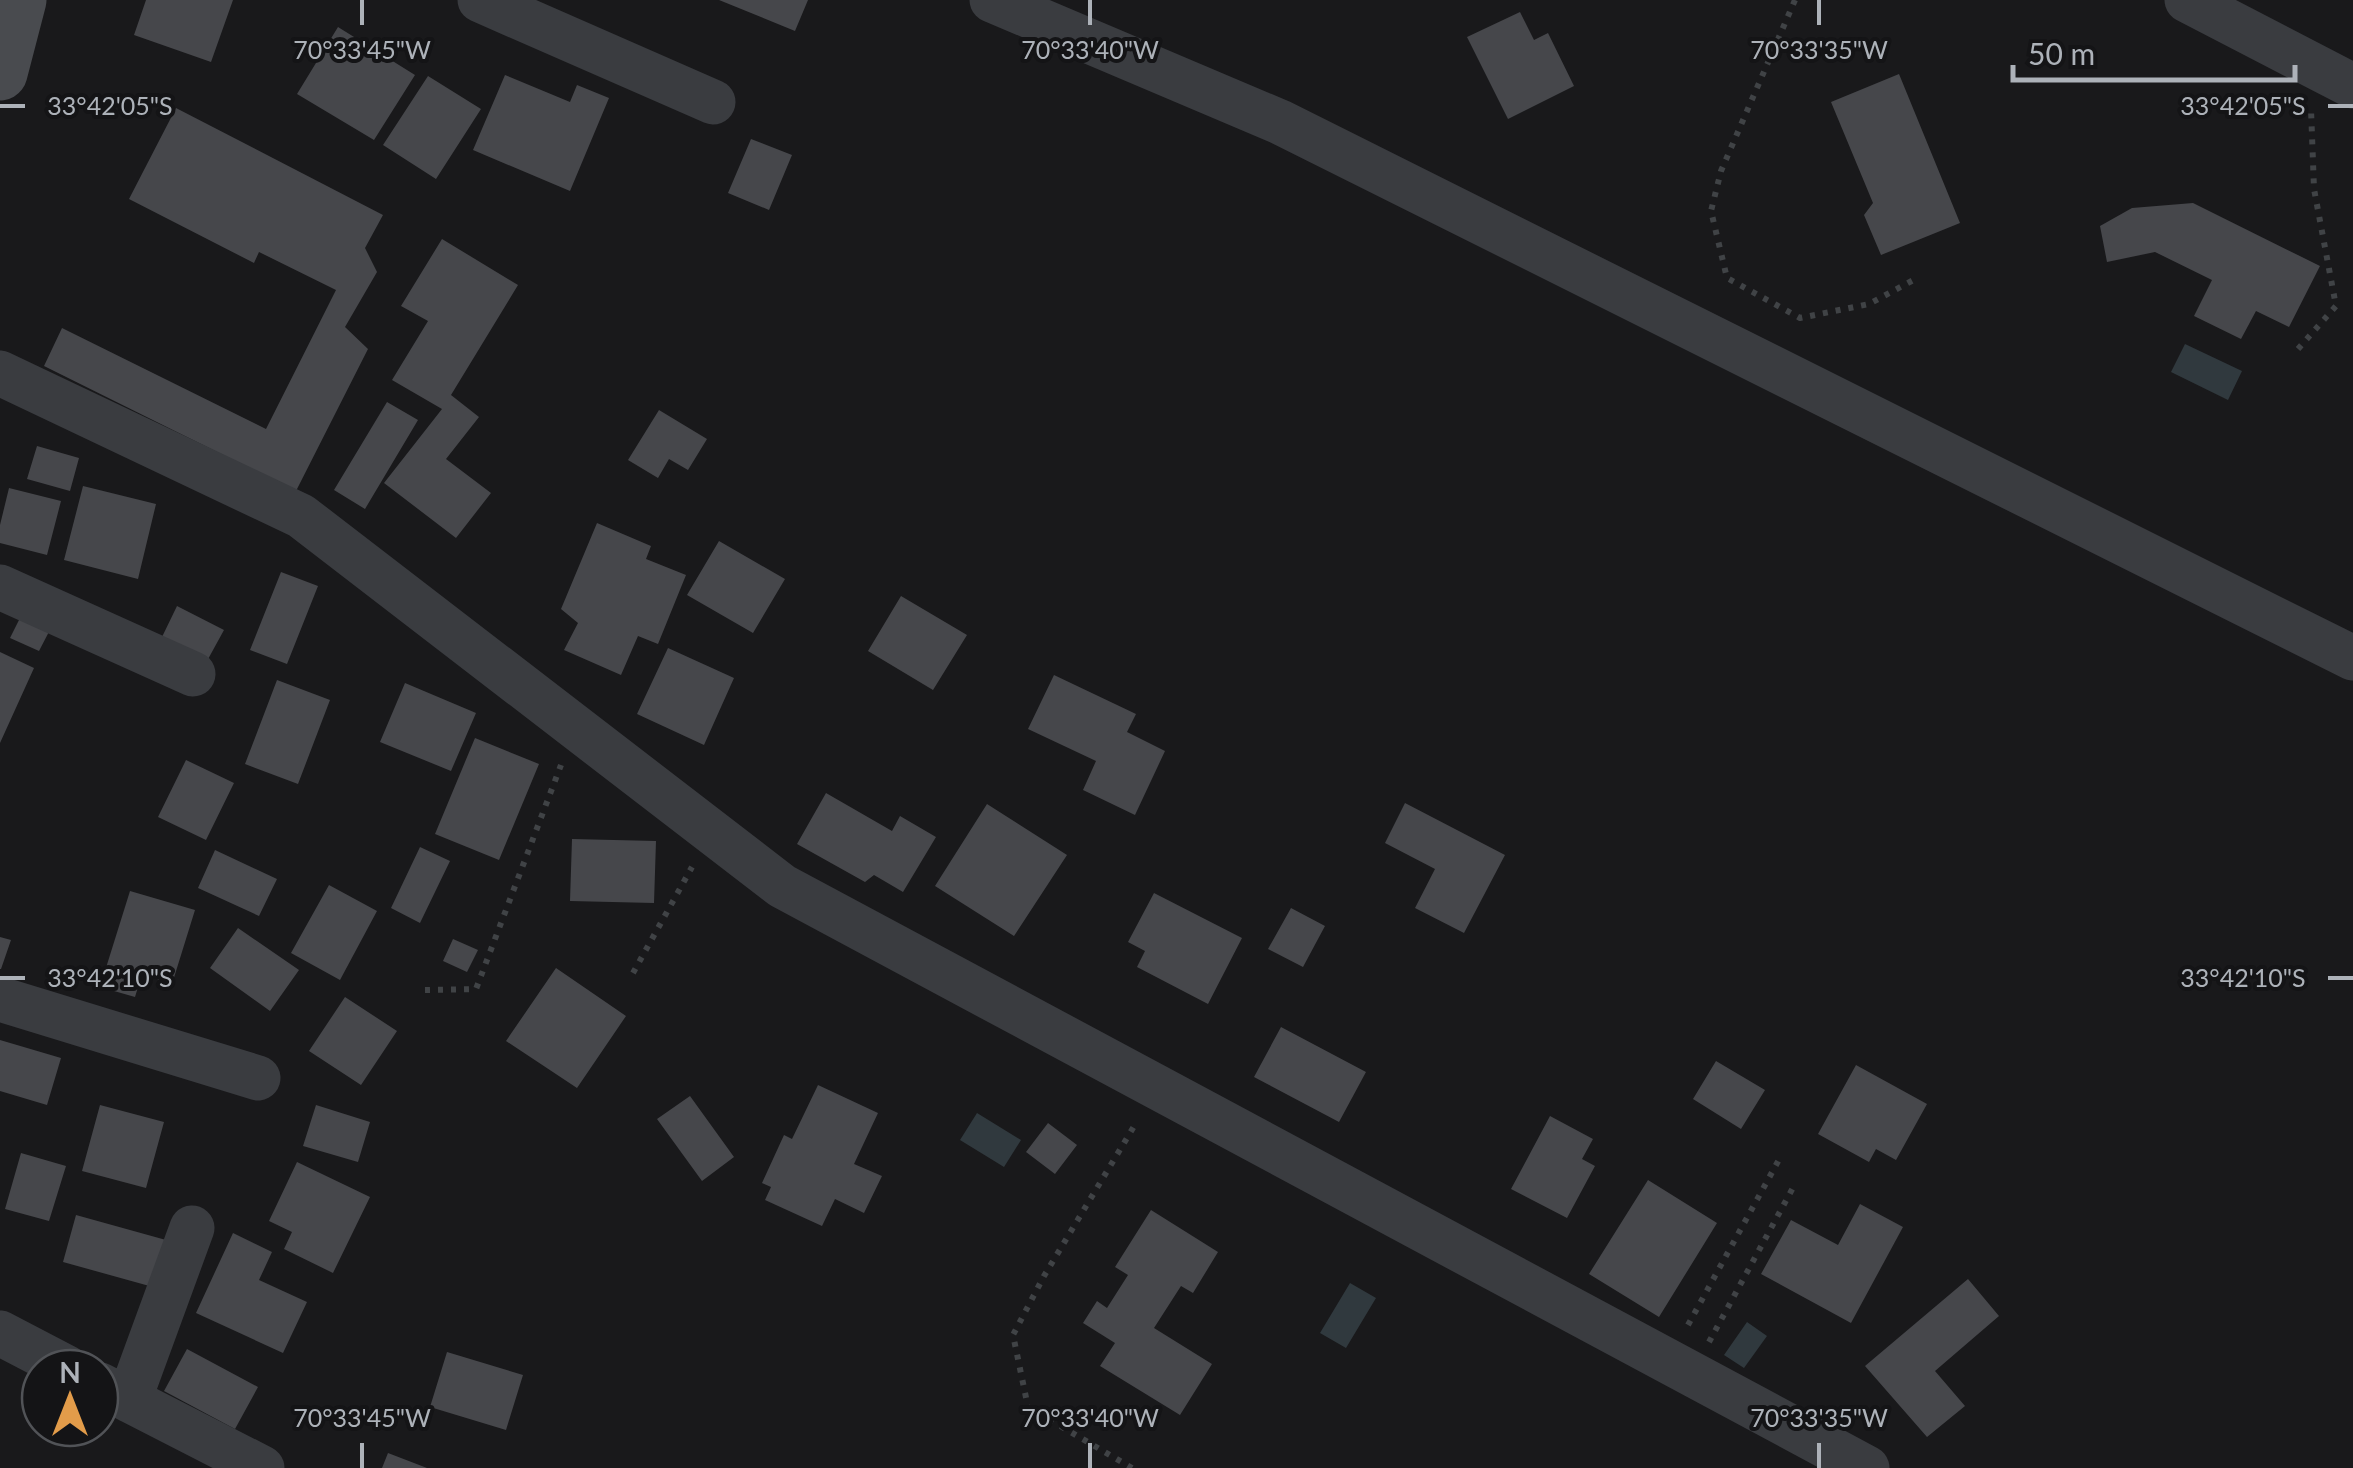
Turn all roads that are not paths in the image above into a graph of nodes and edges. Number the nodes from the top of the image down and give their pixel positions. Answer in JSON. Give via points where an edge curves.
{"nodes":[{"id":1,"x":19,"y":0,"type":"edge"},
{"id":2,"x":480,"y":0,"type":"edge"},
{"id":3,"x":992,"y":0,"type":"edge"},
{"id":4,"x":2187,"y":0,"type":"edge"},
{"id":5,"x":0,"y":74,"type":"edge"},
{"id":6,"x":2353,"y":86,"type":"edge"},
{"id":7,"x":712,"y":102,"type":"dead end"},
{"id":8,"x":0,"y":374,"type":"edge"},
{"id":9,"x":0,"y":587,"type":"edge"},
{"id":10,"x":2353,"y":658,"type":"edge"},
{"id":11,"x":192,"y":674,"type":"dead end"},
{"id":12,"x":0,"y":999,"type":"edge"},
{"id":13,"x":258,"y":1078,"type":"dead end"},
{"id":14,"x":192,"y":1228,"type":"dead end"},
{"id":15,"x":0,"y":1333,"type":"edge"},
{"id":16,"x":29,"y":1348,"type":"edge"},
{"id":17,"x":120,"y":1380,"type":"edge"},
{"id":18,"x":120,"y":1396,"type":"edge"},
{"id":19,"x":262,"y":1468,"type":"edge"},
{"id":20,"x":1867,"y":1468,"type":"edge"}],
"edges":[{"from":1,"to":5,"type":"main road"},
{"from":2,"to":7,"type":"street"},
{"from":3,"to":10,"type":"street","via":[[1280,122]]},
{"from":4,"to":6,"type":"street"},
{"from":8,"to":20,"type":"street","via":[[301,516],[782,886]]},
{"from":9,"to":11,"type":"street"},
{"from":12,"to":13,"type":"street"},
{"from":14,"to":17,"type":"street"},
{"from":15,"to":16,"type":"street"},
{"from":18,"to":19,"type":"street"}]}
